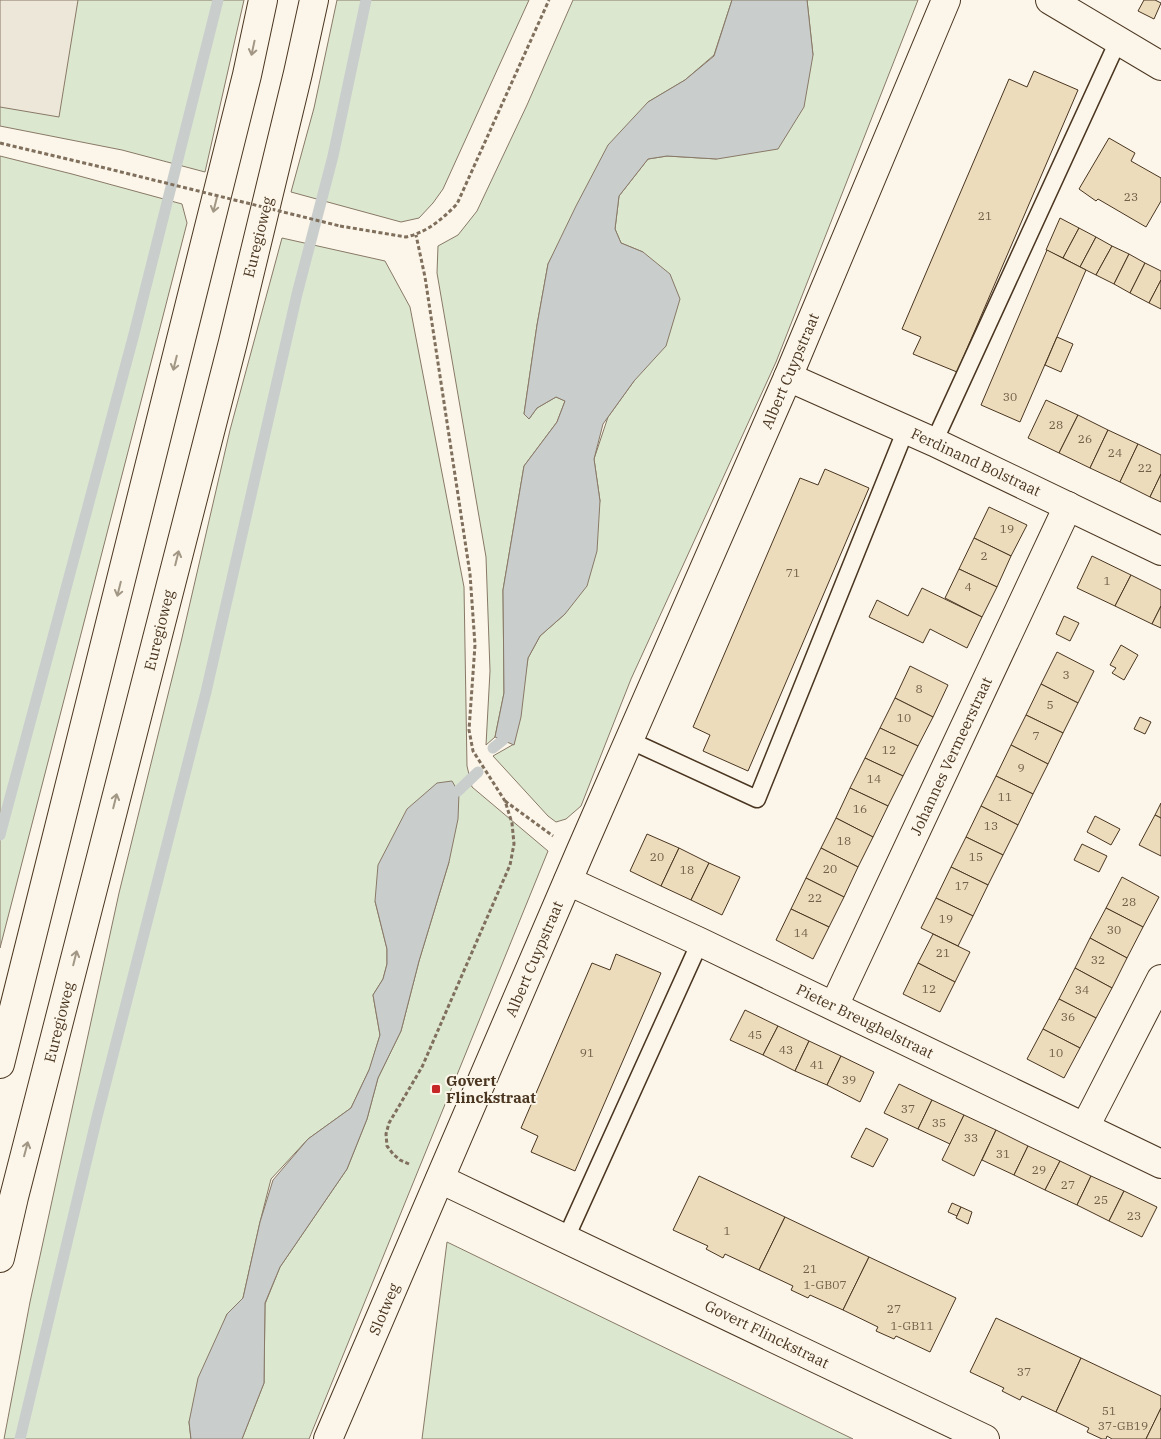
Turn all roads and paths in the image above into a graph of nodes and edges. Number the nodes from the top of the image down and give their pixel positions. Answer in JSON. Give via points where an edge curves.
{"nodes":[{"id":1,"x":264,"y":0,"type":"edge"},
{"id":2,"x":314,"y":0,"type":"edge"},
{"id":3,"x":549,"y":0,"type":"edge"},
{"id":4,"x":946,"y":0,"type":"edge"},
{"id":5,"x":1050,"y":0,"type":"edge"},
{"id":6,"x":1118,"y":41,"type":"junction"},
{"id":7,"x":1161,"y":66,"type":"edge"},
{"id":8,"x":0,"y":143,"type":"edge"},
{"id":9,"x":416,"y":235,"type":"junction"},
{"id":10,"x":788,"y":377,"type":"junction"},
{"id":11,"x":906,"y":429,"type":"junction"},
{"id":12,"x":934,"y":442,"type":"junction"},
{"id":13,"x":1068,"y":506,"type":"junction"},
{"id":14,"x":1161,"y":551,"type":"edge"},
{"id":15,"x":629,"y":740,"type":"junction"},
{"id":16,"x":505,"y":801,"type":"junction"},
{"id":17,"x":581,"y":850,"type":"junction"},
{"id":18,"x":568,"y":881,"type":"junction"},
{"id":19,"x":700,"y":942,"type":"junction"},
{"id":20,"x":1161,"y":979,"type":"edge"},
{"id":21,"x":834,"y":1006,"type":"junction"},
{"id":22,"x":0,"y":1064,"type":"edge"},
{"id":23,"x":1085,"y":1127,"type":"junction"},
{"id":24,"x":1161,"y":1164,"type":"edge"},
{"id":25,"x":440,"y":1178,"type":"junction"},
{"id":26,"x":566,"y":1238,"type":"junction"},
{"id":27,"x":0,"y":1258,"type":"edge"},
{"id":28,"x":328,"y":1439,"type":"edge"},
{"id":29,"x":985,"y":1439,"type":"edge"}],
"edges":[{"from":1,"to":22,"type":"street","one_way":true},
{"from":27,"to":2,"type":"street","name":"Euregioweg","one_way":true,"via":[[230,351]]},
{"from":3,"to":9,"type":"path","via":[[458,204],[436,224]]},
{"from":4,"to":10,"type":"street","name":"Albert Cuypstraat"},
{"from":5,"to":6,"type":"street"},
{"from":6,"to":7,"type":"street"},
{"from":6,"to":12,"type":"lane"},
{"from":8,"to":9,"type":"path","bridge":true,"via":[[340,226],[406,237]]},
{"from":9,"to":16,"type":"path","via":[[470,574],[475,645],[469,730],[477,760]]},
{"from":10,"to":11,"type":"street","name":"Ferdinand Bolstraat"},
{"from":10,"to":15,"type":"street","name":"Albert Cuypstraat"},
{"from":11,"to":12,"type":"street","name":"Ferdinand Bolstraat"},
{"from":11,"to":15,"type":"lane","via":[[757,799]]},
{"from":12,"to":13,"type":"street","name":"Ferdinand Bolstraat"},
{"from":13,"to":14,"type":"street","name":"Ferdinand Bolstraat"},
{"from":13,"to":21,"type":"street","name":"Johannes Vermeerstraat"},
{"from":15,"to":17,"type":"street","name":"Albert Cuypstraat"},
{"from":16,"to":17,"type":"path","via":[[548,833]]},
{"from":16,"to":25,"type":"path","via":[[514,844],[510,865],[422,1066],[386,1134],[392,1154]]},
{"from":17,"to":18,"type":"street","name":"Albert Cuypstraat"},
{"from":18,"to":19,"type":"street","name":"Pieter Breughelstraat"},
{"from":18,"to":25,"type":"street","name":"Albert Cuypstraat"},
{"from":19,"to":21,"type":"street","name":"Pieter Breughelstraat"},
{"from":19,"to":26,"type":"lane"},
{"from":20,"to":23,"type":"street"},
{"from":21,"to":23,"type":"street","name":"Pieter Breughelstraat"},
{"from":23,"to":24,"type":"street","name":"Pieter Breughelstraat"},
{"from":25,"to":26,"type":"street","name":"Govert Flinckstraat"},
{"from":25,"to":28,"type":"street","name":"Slotweg"},
{"from":26,"to":29,"type":"street","name":"Govert Flinckstraat"}]}
